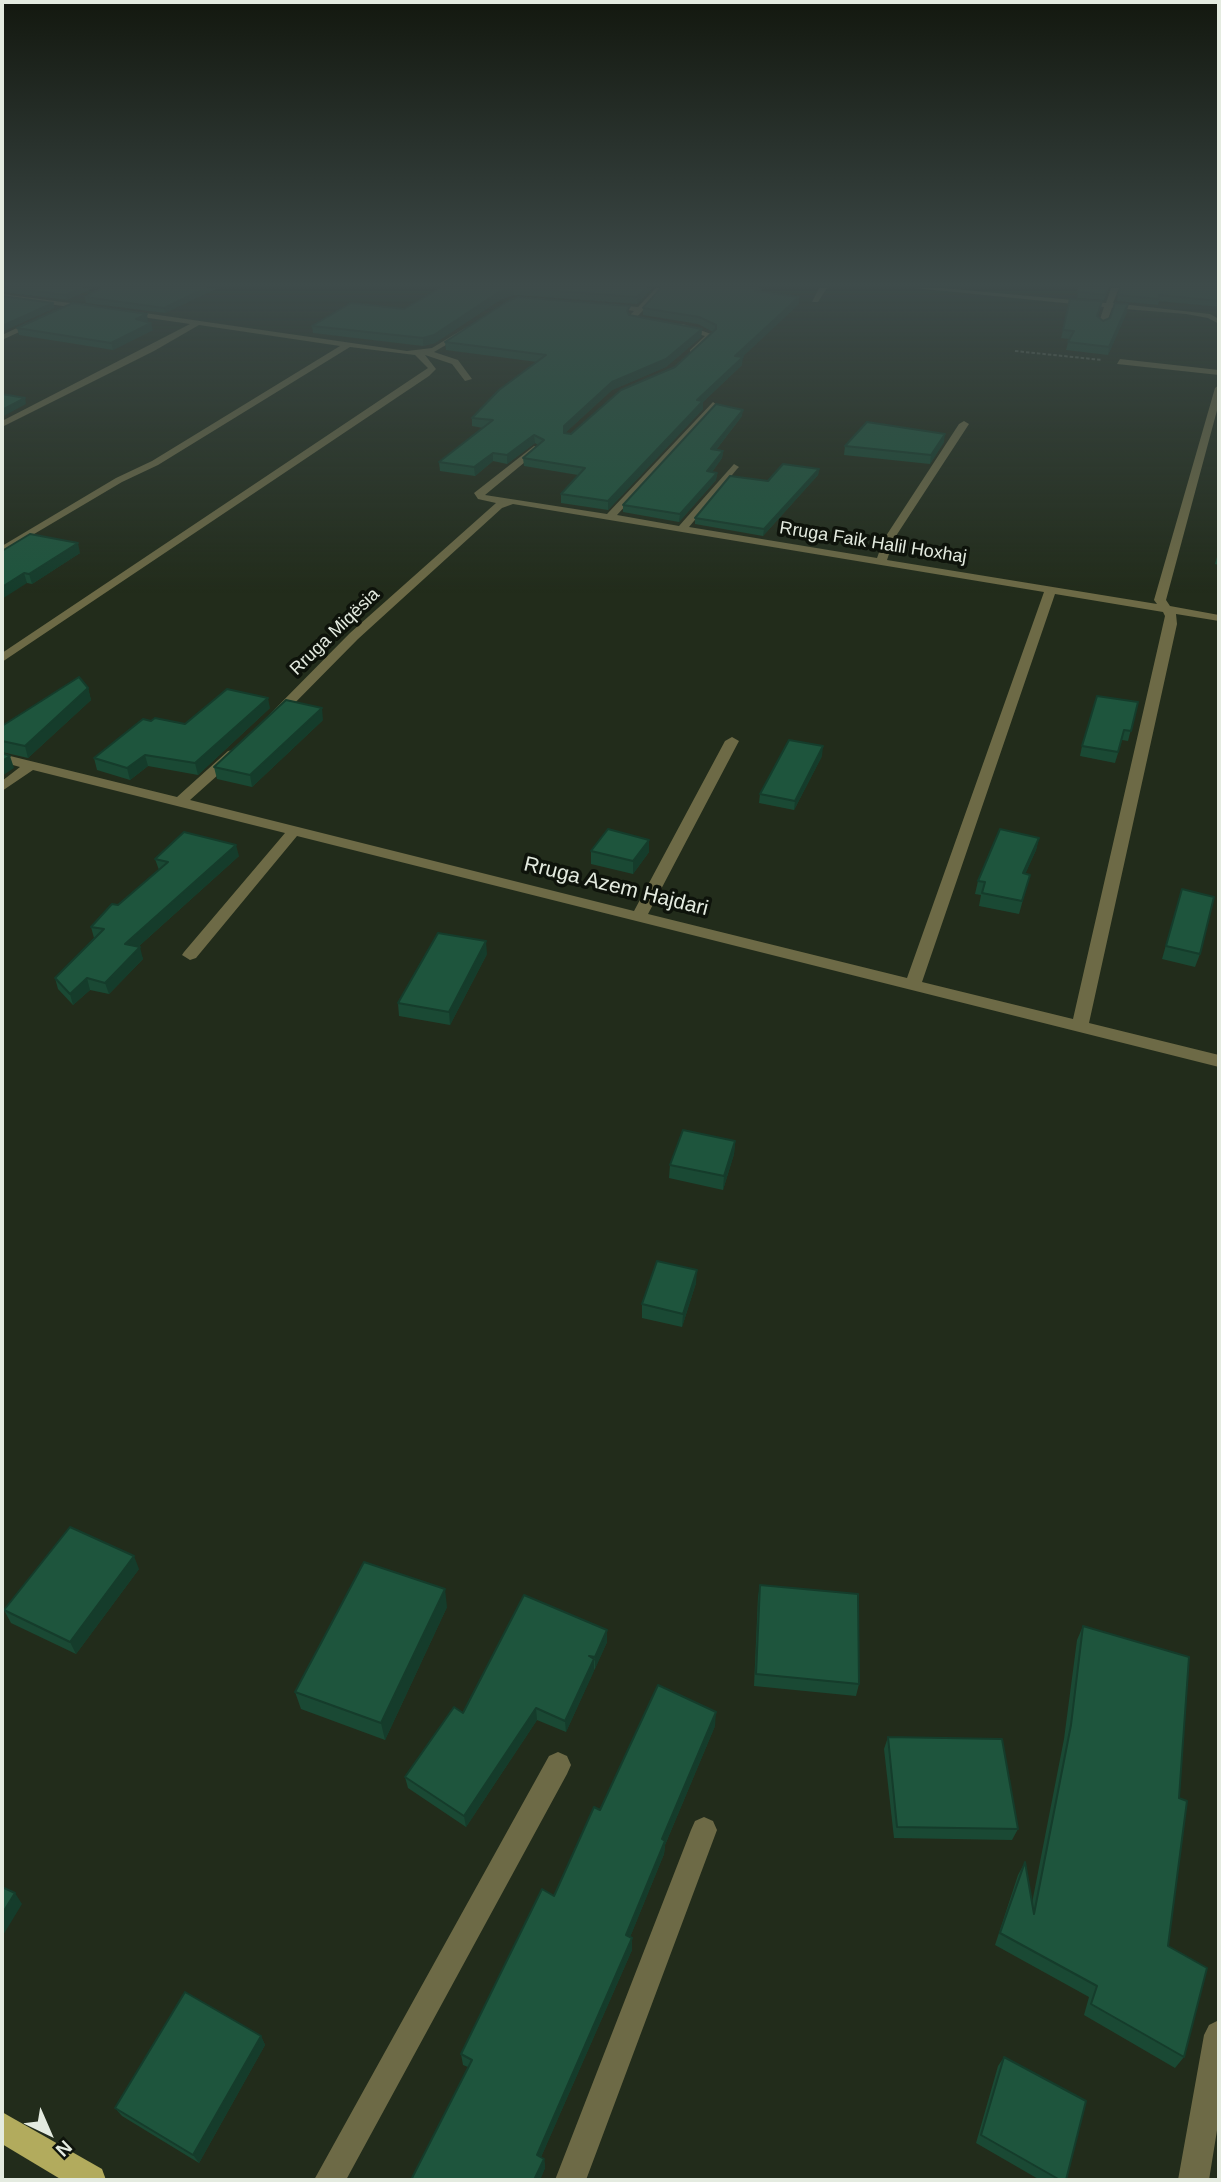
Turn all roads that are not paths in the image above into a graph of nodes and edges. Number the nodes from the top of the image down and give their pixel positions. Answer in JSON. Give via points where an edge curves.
{"nodes":[{"id":1,"x":70,"y":390,"type":"edge"},
{"id":2,"x":274,"y":390,"type":"edge"},
{"id":3,"x":402,"y":390,"type":"edge"},
{"id":4,"x":1218,"y":390,"type":"edge"},
{"id":5,"x":713,"y":405,"type":"edge"},
{"id":6,"x":2,"y":424,"type":"edge"},
{"id":7,"x":964,"y":424,"type":"dead end"},
{"id":8,"x":537,"y":449,"type":"edge"},
{"id":9,"x":734,"y":467,"type":"dead end"},
{"id":10,"x":504,"y":502,"type":"junction"},
{"id":11,"x":611,"y":516,"type":"junction"},
{"id":12,"x":683,"y":528,"type":"junction"},
{"id":13,"x":2,"y":550,"type":"edge"},
{"id":14,"x":881,"y":562,"type":"junction"},
{"id":15,"x":1050,"y":591,"type":"junction"},
{"id":16,"x":1163,"y":608,"type":"junction"},
{"id":17,"x":1219,"y":618,"type":"edge"},
{"id":18,"x":2,"y":658,"type":"edge"},
{"id":19,"x":264,"y":725,"type":"edge"},
{"id":20,"x":732,"y":741,"type":"dead end"},
{"id":21,"x":246,"y":742,"type":"edge"},
{"id":22,"x":2,"y":758,"type":"edge"},
{"id":23,"x":31,"y":765,"type":"junction"},
{"id":24,"x":2,"y":788,"type":"edge"},
{"id":25,"x":180,"y":802,"type":"junction"},
{"id":26,"x":294,"y":831,"type":"junction"},
{"id":27,"x":639,"y":916,"type":"junction"},
{"id":28,"x":190,"y":955,"type":"dead end"},
{"id":29,"x":913,"y":985,"type":"junction"},
{"id":30,"x":1080,"y":1026,"type":"junction"},
{"id":31,"x":1219,"y":1061,"type":"edge"},
{"id":32,"x":558,"y":1765,"type":"dead end"},
{"id":33,"x":704,"y":1830,"type":"dead end"},
{"id":34,"x":1219,"y":2035,"type":"edge"},
{"id":35,"x":2,"y":2127,"type":"edge"},
{"id":36,"x":91,"y":2180,"type":"edge"},
{"id":37,"x":329,"y":2180,"type":"edge"},
{"id":38,"x":570,"y":2180,"type":"edge"},
{"id":39,"x":1193,"y":2180,"type":"edge"}],
"edges":[{"from":1,"to":6,"type":"street"},
{"from":2,"to":13,"type":"street"},
{"from":3,"to":18,"type":"street"},
{"from":4,"to":16,"type":"street","via":[[1160,600]]},
{"from":5,"to":11,"type":"street"},
{"from":7,"to":14,"type":"street","via":[[889,539]]},
{"from":8,"to":10,"type":"street","via":[[478,493]]},
{"from":9,"to":12,"type":"street"},
{"from":10,"to":11,"type":"street","name":"Rruga Faik Halil Hoxhaj"},
{"from":10,"to":19,"type":"street","name":"Rruga Miqësia","via":[[364,627]]},
{"from":11,"to":12,"type":"street","name":"Rruga Faik Halil Hoxhaj"},
{"from":12,"to":14,"type":"street","name":"Rruga Faik Halil Hoxhaj"},
{"from":14,"to":15,"type":"street","name":"Rruga Faik Halil Hoxhaj"},
{"from":15,"to":16,"type":"street","name":"Rruga Faik Halil Hoxhaj"},
{"from":15,"to":29,"type":"street"},
{"from":16,"to":17,"type":"street","name":"Rruga Faik Halil Hoxhaj"},
{"from":16,"to":30,"type":"street","via":[[1171,616],[1171,624]]},
{"from":20,"to":27,"type":"street"},
{"from":21,"to":25,"type":"street"},
{"from":22,"to":23,"type":"street","name":"Rruga Azem Hajdari"},
{"from":23,"to":24,"type":"street"},
{"from":23,"to":25,"type":"street","name":"Rruga Azem Hajdari"},
{"from":25,"to":26,"type":"street","name":"Rruga Azem Hajdari"},
{"from":26,"to":27,"type":"street","name":"Rruga Azem Hajdari"},
{"from":26,"to":28,"type":"street"},
{"from":27,"to":29,"type":"street","name":"Rruga Azem Hajdari"},
{"from":29,"to":30,"type":"street","name":"Rruga Azem Hajdari"},
{"from":30,"to":31,"type":"street","name":"Rruga Azem Hajdari"},
{"from":32,"to":37,"type":"street"},
{"from":33,"to":38,"type":"street"},
{"from":34,"to":39,"type":"street"},
{"from":35,"to":36,"type":"main road"}]}
